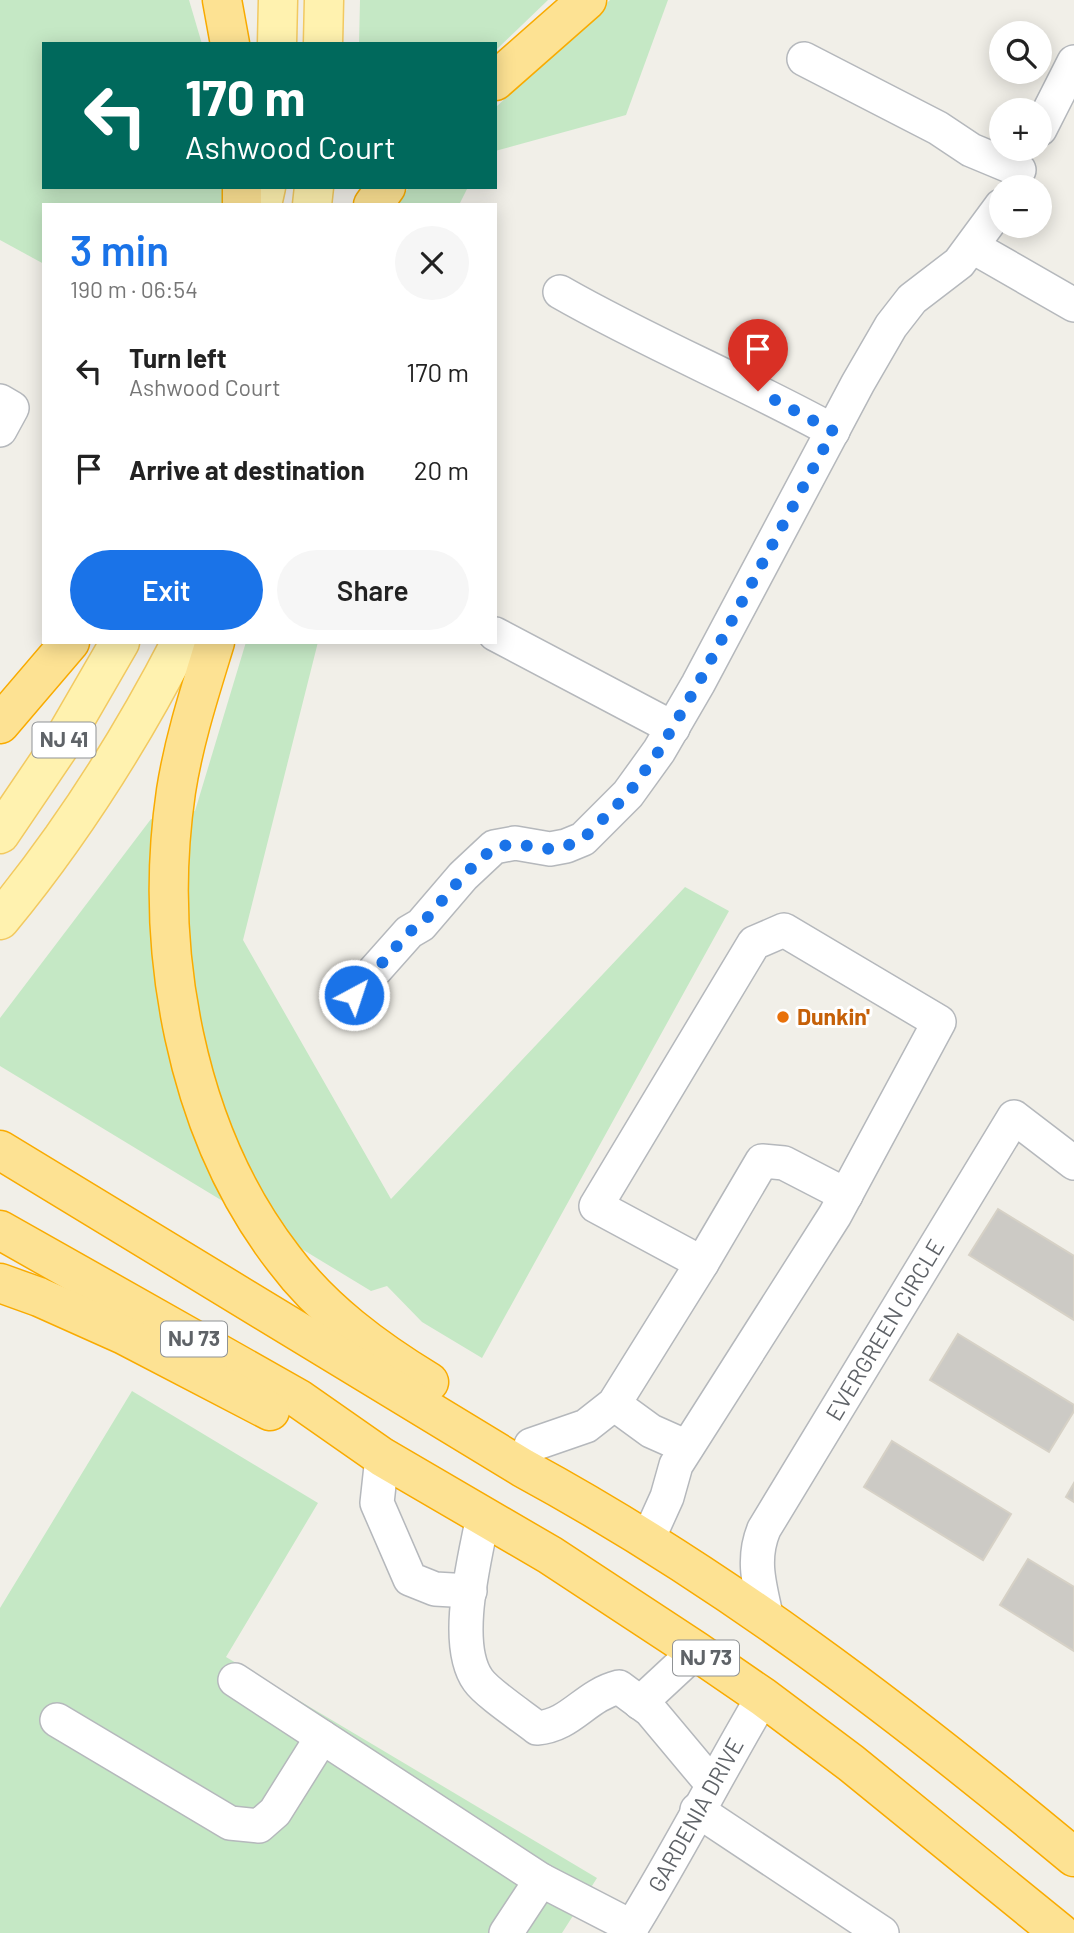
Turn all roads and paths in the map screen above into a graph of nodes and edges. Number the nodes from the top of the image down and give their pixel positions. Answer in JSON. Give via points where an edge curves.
{"nodes":[{"id":1,"x":222,"y":0,"type":"edge"},
{"id":2,"x":278,"y":0,"type":"edge"},
{"id":3,"x":324,"y":0,"type":"edge"},
{"id":4,"x":587,"y":0,"type":"edge"},
{"id":5,"x":230,"y":42,"type":"edge"},
{"id":6,"x":277,"y":42,"type":"edge"},
{"id":7,"x":323,"y":42,"type":"edge"},
{"id":8,"x":804,"y":59,"type":"dead end"},
{"id":9,"x":1074,"y":62,"type":"edge"},
{"id":10,"x":497,"y":79,"type":"edge"},
{"id":11,"x":1052,"y":105,"type":"edge"},
{"id":12,"x":1020,"y":169,"type":"edge"},
{"id":13,"x":989,"y":224,"type":"edge"},
{"id":14,"x":973,"y":247,"type":"junction"},
{"id":15,"x":560,"y":292,"type":"dead end"},
{"id":16,"x":1074,"y":305,"type":"edge"},
{"id":17,"x":0,"y":401,"type":"edge"},
{"id":18,"x":0,"y":430,"type":"edge"},
{"id":19,"x":833,"y":431,"type":"junction"},
{"id":20,"x":497,"y":635,"type":"edge"},
{"id":21,"x":67,"y":644,"type":"edge"},
{"id":22,"x":119,"y":644,"type":"edge"},
{"id":23,"x":180,"y":644,"type":"edge"},
{"id":24,"x":214,"y":644,"type":"edge"},
{"id":25,"x":0,"y":723,"type":"edge"},
{"id":26,"x":673,"y":728,"type":"junction"},
{"id":27,"x":0,"y":834,"type":"edge"},
{"id":28,"x":0,"y":920,"type":"edge"},
{"id":29,"x":354,"y":995,"type":"dead end"},
{"id":30,"x":0,"y":1150,"type":"edge"},
{"id":31,"x":1074,"y":1163,"type":"edge"},
{"id":32,"x":846,"y":1195,"type":"junction"},
{"id":33,"x":0,"y":1230,"type":"edge"},
{"id":34,"x":702,"y":1263,"type":"junction"},
{"id":35,"x":0,"y":1283,"type":"edge"},
{"id":36,"x":614,"y":1404,"type":"junction"},
{"id":37,"x":531,"y":1445,"type":"junction"},
{"id":38,"x":687,"y":1447,"type":"junction"},
{"id":39,"x":382,"y":1457,"type":"junction"},
{"id":40,"x":607,"y":1514,"type":"junction"},
{"id":41,"x":483,"y":1516,"type":"junction"},
{"id":42,"x":648,"y":1539,"type":"junction"},
{"id":43,"x":470,"y":1591,"type":"junction"},
{"id":44,"x":767,"y":1619,"type":"junction"},
{"id":45,"x":696,"y":1651,"type":"junction"},
{"id":46,"x":236,"y":1680,"type":"dead end"},
{"id":47,"x":763,"y":1696,"type":"junction"},
{"id":48,"x":640,"y":1703,"type":"junction"},
{"id":49,"x":57,"y":1720,"type":"dead end"},
{"id":50,"x":322,"y":1737,"type":"junction"},
{"id":51,"x":704,"y":1797,"type":"junction"},
{"id":52,"x":1074,"y":1857,"type":"edge"},
{"id":53,"x":541,"y":1880,"type":"junction"},
{"id":54,"x":1009,"y":1889,"type":"junction"},
{"id":55,"x":630,"y":1930,"type":"edge"},
{"id":56,"x":506,"y":1933,"type":"edge"},
{"id":57,"x":882,"y":1933,"type":"edge"},
{"id":58,"x":1037,"y":1933,"type":"edge"},
{"id":59,"x":1060,"y":1933,"type":"edge"}],
"edges":[{"from":1,"to":5,"type":"highway"},
{"from":2,"to":6,"type":"main road"},
{"from":3,"to":7,"type":"main road"},
{"from":4,"to":10,"type":"highway"},
{"from":8,"to":12,"type":"street","via":[[938,128],[971,150]]},
{"from":9,"to":11,"type":"street"},
{"from":13,"to":14,"type":"street"},
{"from":14,"to":16,"type":"street"},
{"from":14,"to":19,"type":"street","via":[[912,299],[891,326]]},
{"from":15,"to":19,"type":"street"},
{"from":17,"to":18,"type":"street","via":[[12,408]]},
{"from":19,"to":26,"type":"street"},
{"from":20,"to":26,"type":"street"},
{"from":21,"to":25,"type":"highway"},
{"from":22,"to":27,"type":"main road","number":"NJ 41","via":[[61,744]]},
{"from":23,"to":28,"type":"main road","number":"NJ 41","via":[[82,811]]},
{"from":24,"to":37,"type":"highway","via":[[176,790],[169,910],[187,1040],[220,1147],[264,1232],[329,1307],[404,1366]]},
{"from":26,"to":29,"type":"street","via":[[628,794],[583,839],[550,849],[515,844],[494,847]]},
{"from":30,"to":40,"type":"highway","number":"NJ 73","via":[[523,1468]]},
{"from":31,"to":44,"type":"street","name":"EVERGREEN CIRCLE","via":[[1014,1116],[764,1529],[756,1553]]},
{"from":32,"to":34,"type":"street","via":[[784,1163],[762,1161]]},
{"from":32,"to":34,"type":"street","via":[[939,1022],[784,930],[754,943],[596,1206]]},
{"from":32,"to":38,"type":"street"},
{"from":33,"to":39,"type":"highway","number":"NJ 73","via":[[299,1399]]},
{"from":34,"to":36,"type":"street"},
{"from":35,"to":39,"type":"highway","via":[[124,1335],[290,1422]]},
{"from":36,"to":37,"type":"street","via":[[586,1426]]},
{"from":36,"to":38,"type":"street","via":[[651,1431]]},
{"from":37,"to":40,"type":"highway"},
{"from":38,"to":42,"type":"street"},
{"from":39,"to":41,"type":"highway","number":"NJ 73"},
{"from":39,"to":43,"type":"street","via":[[377,1503],[410,1579],[435,1589]]},
{"from":40,"to":42,"type":"highway","number":"NJ 73"},
{"from":41,"to":43,"type":"street"},
{"from":41,"to":45,"type":"highway","number":"NJ 73"},
{"from":42,"to":44,"type":"highway","number":"NJ 73"},
{"from":43,"to":48,"type":"street","via":[[465,1640],[478,1681],[537,1728],[555,1727],[601,1692],[619,1687]]},
{"from":44,"to":52,"type":"highway","number":"NJ 73","via":[[940,1746]]},
{"from":45,"to":47,"type":"highway","number":"NJ 73"},
{"from":45,"to":48,"type":"street"},
{"from":46,"to":50,"type":"street"},
{"from":47,"to":51,"type":"street","name":"GARDENIA DRIVE"},
{"from":47,"to":54,"type":"highway","number":"NJ 73"},
{"from":48,"to":51,"type":"street","via":[[650,1710]]},
{"from":49,"to":50,"type":"street","via":[[230,1823],[259,1826],[275,1812]]},
{"from":50,"to":53,"type":"street"},
{"from":51,"to":55,"type":"street","name":"GARDENIA DRIVE"},
{"from":51,"to":57,"type":"street"},
{"from":53,"to":55,"type":"street"},
{"from":53,"to":56,"type":"street"},
{"from":54,"to":58,"type":"highway"},
{"from":54,"to":59,"type":"highway","number":"NJ 73"}]}
